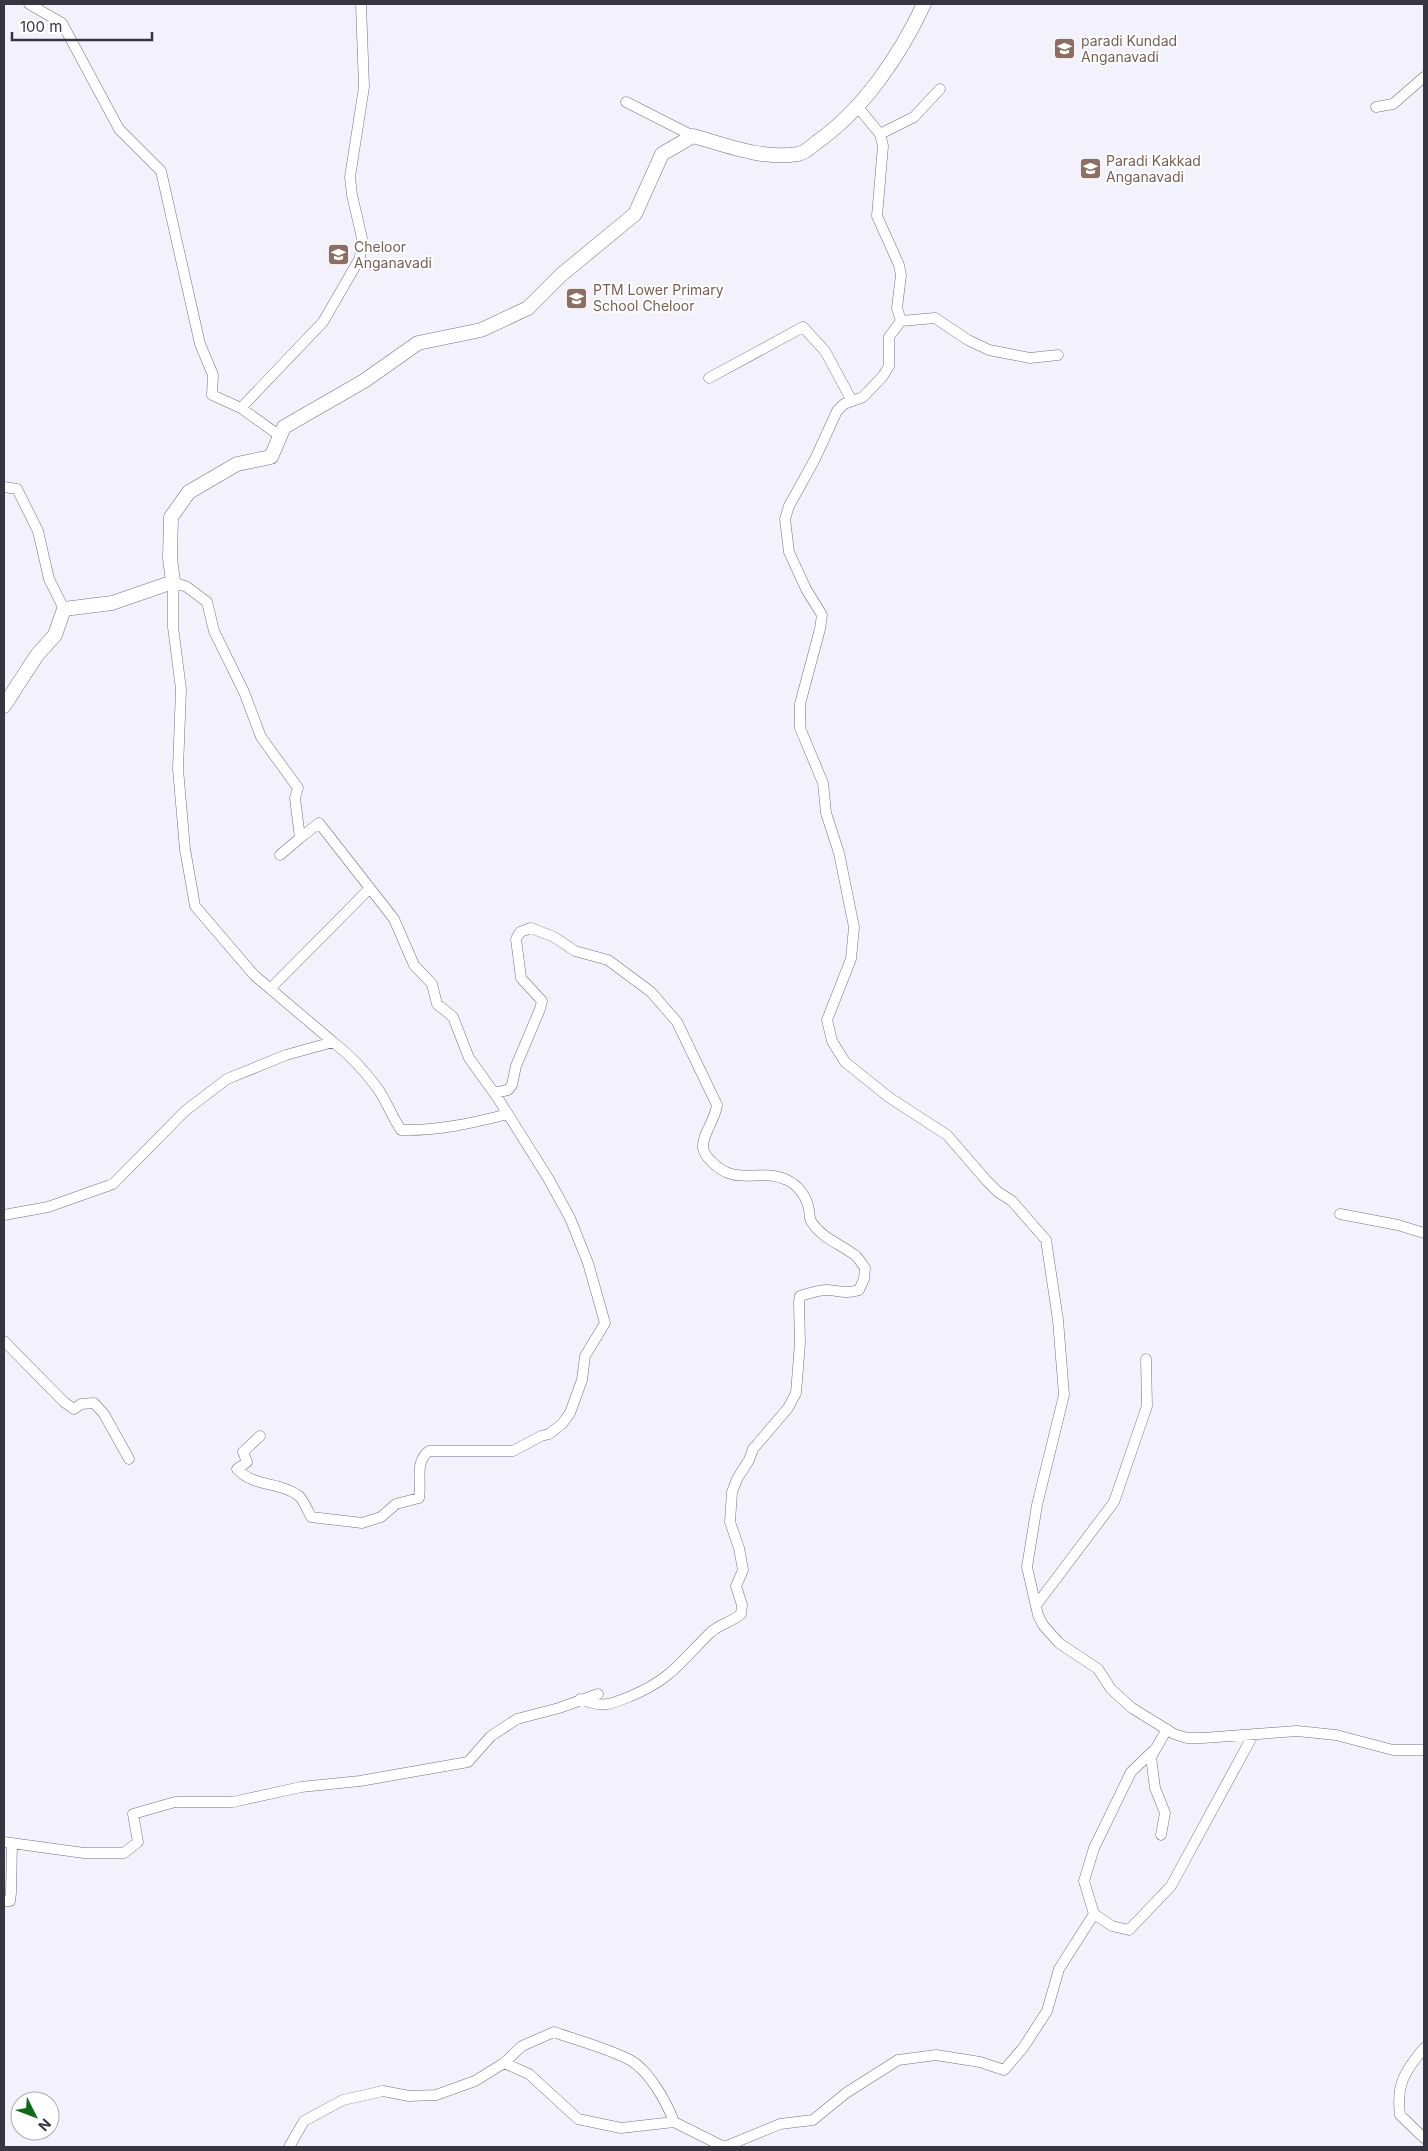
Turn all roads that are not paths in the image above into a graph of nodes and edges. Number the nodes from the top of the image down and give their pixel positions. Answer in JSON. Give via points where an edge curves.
{"nodes":[{"id":1,"x":29,"y":4,"type":"edge"},
{"id":2,"x":361,"y":4,"type":"edge"},
{"id":3,"x":924,"y":4,"type":"edge"},
{"id":4,"x":1424,"y":77,"type":"edge"},
{"id":5,"x":940,"y":89,"type":"dead end"},
{"id":6,"x":626,"y":102,"type":"dead end"},
{"id":7,"x":856,"y":105,"type":"junction"},
{"id":8,"x":1376,"y":107,"type":"dead end"},
{"id":9,"x":880,"y":134,"type":"junction"},
{"id":10,"x":693,"y":136,"type":"junction"},
{"id":11,"x":901,"y":321,"type":"junction"},
{"id":12,"x":1058,"y":355,"type":"dead end"},
{"id":13,"x":709,"y":378,"type":"dead end"},
{"id":14,"x":852,"y":401,"type":"junction"},
{"id":15,"x":241,"y":408,"type":"junction"},
{"id":16,"x":280,"y":436,"type":"junction"},
{"id":17,"x":4,"y":487,"type":"edge"},
{"id":18,"x":174,"y":582,"type":"junction"},
{"id":19,"x":64,"y":609,"type":"junction"},
{"id":20,"x":4,"y":706,"type":"edge"},
{"id":21,"x":300,"y":838,"type":"junction"},
{"id":22,"x":280,"y":855,"type":"dead end"},
{"id":23,"x":370,"y":888,"type":"junction"},
{"id":24,"x":270,"y":988,"type":"junction"},
{"id":25,"x":333,"y":1042,"type":"junction"},
{"id":26,"x":494,"y":1093,"type":"junction"},
{"id":27,"x":508,"y":1114,"type":"junction"},
{"id":28,"x":1340,"y":1214,"type":"dead end"},
{"id":29,"x":4,"y":1215,"type":"edge"},
{"id":30,"x":1424,"y":1234,"type":"edge"},
{"id":31,"x":4,"y":1341,"type":"edge"},
{"id":32,"x":1146,"y":1359,"type":"dead end"},
{"id":33,"x":260,"y":1436,"type":"dead end"},
{"id":34,"x":129,"y":1460,"type":"dead end"},
{"id":35,"x":1037,"y":1604,"type":"junction"},
{"id":36,"x":598,"y":1694,"type":"dead end"},
{"id":37,"x":580,"y":1699,"type":"junction"},
{"id":38,"x":1167,"y":1729,"type":"junction"},
{"id":39,"x":1254,"y":1735,"type":"junction"},
{"id":40,"x":1154,"y":1750,"type":"junction"},
{"id":41,"x":1424,"y":1750,"type":"edge"},
{"id":42,"x":1162,"y":1835,"type":"dead end"},
{"id":43,"x":8,"y":1842,"type":"edge"},
{"id":44,"x":4,"y":1901,"type":"edge"},
{"id":45,"x":1094,"y":1914,"type":"junction"},
{"id":46,"x":1424,"y":2048,"type":"edge"},
{"id":47,"x":504,"y":2064,"type":"junction"},
{"id":48,"x":674,"y":2122,"type":"junction"},
{"id":49,"x":1424,"y":2138,"type":"edge"},
{"id":50,"x":289,"y":2147,"type":"edge"},
{"id":51,"x":724,"y":2147,"type":"edge"}],
"edges":[{"from":1,"to":15,"type":"street","via":[[62,23],[119,129],[161,171],[200,344],[212,375],[212,395]]},
{"from":2,"to":15,"type":"street","via":[[364,87],[350,177],[362,238],[360,258],[323,322]]},
{"from":3,"to":7,"type":"main road","via":[[909,35]]},
{"from":4,"to":8,"type":"street","via":[[1393,104]]},
{"from":5,"to":9,"type":"street","via":[[914,117]]},
{"from":6,"to":10,"type":"street"},
{"from":7,"to":9,"type":"street"},
{"from":7,"to":10,"type":"main road","via":[[835,130],[800,154],[772,155]]},
{"from":9,"to":11,"type":"street","via":[[883,146],[877,216],[901,275],[897,308]]},
{"from":10,"to":16,"type":"main road","via":[[662,154],[635,214],[561,275],[528,308],[481,330],[418,343],[364,381],[284,427]]},
{"from":11,"to":12,"type":"street","via":[[935,318],[990,350],[1030,358]]},
{"from":11,"to":14,"type":"street","via":[[889,337],[889,366],[873,388]]},
{"from":13,"to":14,"type":"street","via":[[803,327],[825,351]]},
{"from":14,"to":35,"type":"street","via":[[837,411],[789,506],[786,519],[789,552],[822,615],[800,704],[800,728],[823,784],[826,813],[837,846],[854,927],[852,959],[827,1020],[832,1042],[845,1062],[890,1098],[947,1135],[1046,1240],[1058,1320],[1064,1395],[1037,1505],[1028,1567]]},
{"from":15,"to":16,"type":"street"},
{"from":16,"to":18,"type":"main road","via":[[271,457],[237,464],[189,492],[171,517],[170,558]]},
{"from":17,"to":19,"type":"street","via":[[17,489],[38,531],[49,579]]},
{"from":18,"to":19,"type":"main road","via":[[112,602]]},
{"from":18,"to":21,"type":"street","via":[[188,587],[207,602],[214,631],[244,692],[261,737],[298,788],[295,798]]},
{"from":18,"to":24,"type":"street","via":[[173,627],[182,689],[178,769],[185,849],[196,906]]},
{"from":19,"to":20,"type":"main road","via":[[55,635],[37,655]]},
{"from":21,"to":22,"type":"street"},
{"from":21,"to":23,"type":"street","via":[[319,822]]},
{"from":23,"to":24,"type":"street"},
{"from":23,"to":26,"type":"street","via":[[394,919],[414,965],[432,984],[437,1004],[453,1017],[469,1058]]},
{"from":24,"to":25,"type":"street"},
{"from":25,"to":27,"type":"street","via":[[355,1060],[380,1091],[401,1130],[461,1126]]},
{"from":25,"to":29,"type":"street","via":[[286,1055],[227,1079],[186,1111],[113,1184],[48,1207]]},
{"from":26,"to":27,"type":"street"},
{"from":26,"to":37,"type":"street","via":[[508,1090],[512,1085],[516,1066],[542,1001],[521,978],[516,939],[520,932],[531,928],[554,937],[575,951],[608,960],[651,992],[677,1022],[717,1105],[716,1117],[704,1138],[703,1150],[709,1160],[732,1176],[787,1180],[806,1198],[810,1220],[832,1243],[856,1256],[865,1268],[859,1290],[849,1294],[816,1291],[800,1296],[796,1393],[788,1408],[753,1449],[732,1492],[730,1522],[743,1570],[736,1586],[742,1605],[741,1614],[713,1630],[670,1676],[652,1688],[609,1705]]},
{"from":27,"to":33,"type":"street","via":[[570,1218],[605,1322],[585,1356],[577,1397],[562,1424],[513,1451],[429,1451],[423,1456],[420,1468],[419,1498],[396,1504],[381,1517],[362,1523],[311,1518],[299,1496],[245,1478],[237,1470],[247,1462],[243,1452]]},
{"from":28,"to":30,"type":"street","via":[[1398,1225]]},
{"from":31,"to":34,"type":"street","via":[[74,1409],[81,1404],[94,1403],[104,1414]]},
{"from":32,"to":35,"type":"street","via":[[1146,1406],[1114,1502]]},
{"from":35,"to":38,"type":"street","via":[[1043,1625],[1059,1643],[1098,1669],[1111,1689],[1132,1708]]},
{"from":36,"to":37,"type":"street"},
{"from":37,"to":43,"type":"street","via":[[517,1719],[491,1736],[468,1762],[360,1781],[301,1787],[233,1802],[175,1802],[133,1814],[138,1842],[124,1853],[84,1853]]},
{"from":38,"to":39,"type":"street","via":[[1187,1738]]},
{"from":38,"to":40,"type":"street"},
{"from":39,"to":41,"type":"street","via":[[1297,1731],[1336,1735],[1393,1750]]},
{"from":39,"to":45,"type":"street","via":[[1172,1886],[1129,1930],[1112,1926]]},
{"from":40,"to":42,"type":"street","via":[[1151,1758],[1155,1788],[1165,1813]]},
{"from":40,"to":45,"type":"street","via":[[1132,1772],[1094,1848],[1084,1881]]},
{"from":43,"to":44,"type":"street","via":[[11,1893],[10,1901]]},
{"from":45,"to":51,"type":"street","via":[[1059,1970],[1047,2012],[1004,2070],[980,2062],[936,2055],[898,2060],[846,2093],[813,2120],[780,2124]]},
{"from":46,"to":49,"type":"street","via":[[1408,2067],[1398,2095],[1400,2115]]},
{"from":47,"to":48,"type":"street","via":[[530,2074],[578,2120],[621,2128]]},
{"from":47,"to":48,"type":"street","via":[[522,2046],[554,2032],[631,2060],[642,2069],[668,2105]]},
{"from":47,"to":50,"type":"street","via":[[475,2081],[436,2095],[409,2096],[383,2091],[343,2100],[304,2121]]},
{"from":48,"to":51,"type":"street"}]}
